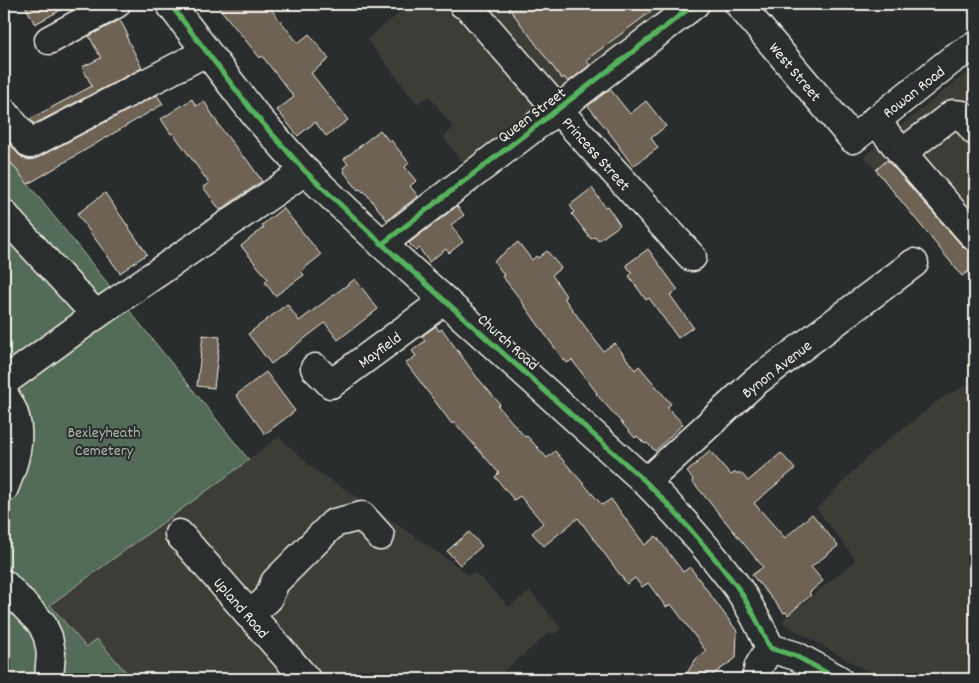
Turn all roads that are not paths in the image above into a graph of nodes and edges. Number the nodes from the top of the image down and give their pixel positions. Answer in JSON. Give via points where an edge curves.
{"nodes":[{"id":1,"x":116,"y":4,"type":"edge"},
{"id":2,"x":170,"y":4,"type":"edge"},
{"id":3,"x":463,"y":4,"type":"edge"},
{"id":4,"x":695,"y":4,"type":"edge"},
{"id":5,"x":739,"y":4,"type":"edge"},
{"id":6,"x":49,"y":40,"type":"dead end"},
{"id":7,"x":975,"y":46,"type":"edge"},
{"id":8,"x":206,"y":52,"type":"junction"},
{"id":9,"x":558,"y":110,"type":"junction"},
{"id":10,"x":4,"y":112,"type":"edge"},
{"id":11,"x":875,"y":120,"type":"junction"},
{"id":12,"x":975,"y":131,"type":"edge"},
{"id":13,"x":852,"y":139,"type":"joint"},
{"id":14,"x":902,"y":153,"type":"junction"},
{"id":15,"x":305,"y":171,"type":"junction"},
{"id":16,"x":4,"y":214,"type":"edge"},
{"id":17,"x":975,"y":237,"type":"edge"},
{"id":18,"x":382,"y":244,"type":"junction"},
{"id":19,"x":692,"y":257,"type":"dead end"},
{"id":20,"x":914,"y":263,"type":"dead end"},
{"id":21,"x":442,"y":298,"type":"junction"},
{"id":22,"x":96,"y":315,"type":"junction"},
{"id":23,"x":314,"y":368,"type":"dead end"},
{"id":24,"x":4,"y":382,"type":"edge"},
{"id":25,"x":4,"y":394,"type":"edge"},
{"id":26,"x":646,"y":482,"type":"junction"},
{"id":27,"x":4,"y":488,"type":"edge"},
{"id":28,"x":179,"y":534,"type":"dead end"},
{"id":29,"x":380,"y":536,"type":"dead end"},
{"id":30,"x":4,"y":584,"type":"edge"},
{"id":31,"x":249,"y":615,"type":"junction"},
{"id":32,"x":770,"y":648,"type":"junction"},
{"id":33,"x":49,"y":679,"type":"edge"},
{"id":34,"x":306,"y":679,"type":"edge"},
{"id":35,"x":756,"y":679,"type":"edge"},
{"id":36,"x":838,"y":679,"type":"edge"}],
"edges":[{"from":1,"to":6,"type":"street"},
{"from":2,"to":8,"type":"street","name":"Church Road"},
{"from":3,"to":9,"type":"street","name":"Princess Street"},
{"from":4,"to":9,"type":"street","name":"Queen Street"},
{"from":5,"to":13,"type":"street","name":"West Street"},
{"from":7,"to":11,"type":"street","name":"Rowan Road","via":[[954,58]]},
{"from":8,"to":10,"type":"street","via":[[30,144]]},
{"from":8,"to":15,"type":"street","name":"Church Road"},
{"from":9,"to":18,"type":"street","name":"Queen Street"},
{"from":9,"to":19,"type":"street","name":"Princess Street"},
{"from":11,"to":13,"type":"street","name":"Rowan Road"},
{"from":11,"to":14,"type":"street"},
{"from":12,"to":14,"type":"street","via":[[962,115],[954,114]]},
{"from":14,"to":17,"type":"street"},
{"from":15,"to":18,"type":"street","name":"Church Road"},
{"from":15,"to":22,"type":"street"},
{"from":16,"to":22,"type":"street"},
{"from":18,"to":21,"type":"street","name":"Church Road"},
{"from":20,"to":26,"type":"street","name":"Bynon Avenue","via":[[754,382]]},
{"from":21,"to":23,"type":"street","name":"Mayfield","via":[[430,311],[331,384]]},
{"from":21,"to":26,"type":"street","name":"Church Road"},
{"from":22,"to":24,"type":"street"},
{"from":25,"to":27,"type":"street","via":[[14,413],[18,438],[14,464]]},
{"from":26,"to":32,"type":"street","name":"Church Road","via":[[666,501],[736,585]]},
{"from":28,"to":31,"type":"street","name":"Upland Road"},
{"from":29,"to":31,"type":"street","via":[[362,516],[334,523],[275,582],[268,599]]},
{"from":30,"to":33,"type":"street","via":[[42,624],[51,653]]},
{"from":31,"to":34,"type":"street","name":"Upland Road"},
{"from":32,"to":35,"type":"street","via":[[759,666]]},
{"from":32,"to":36,"type":"street","via":[[796,656]]}]}
